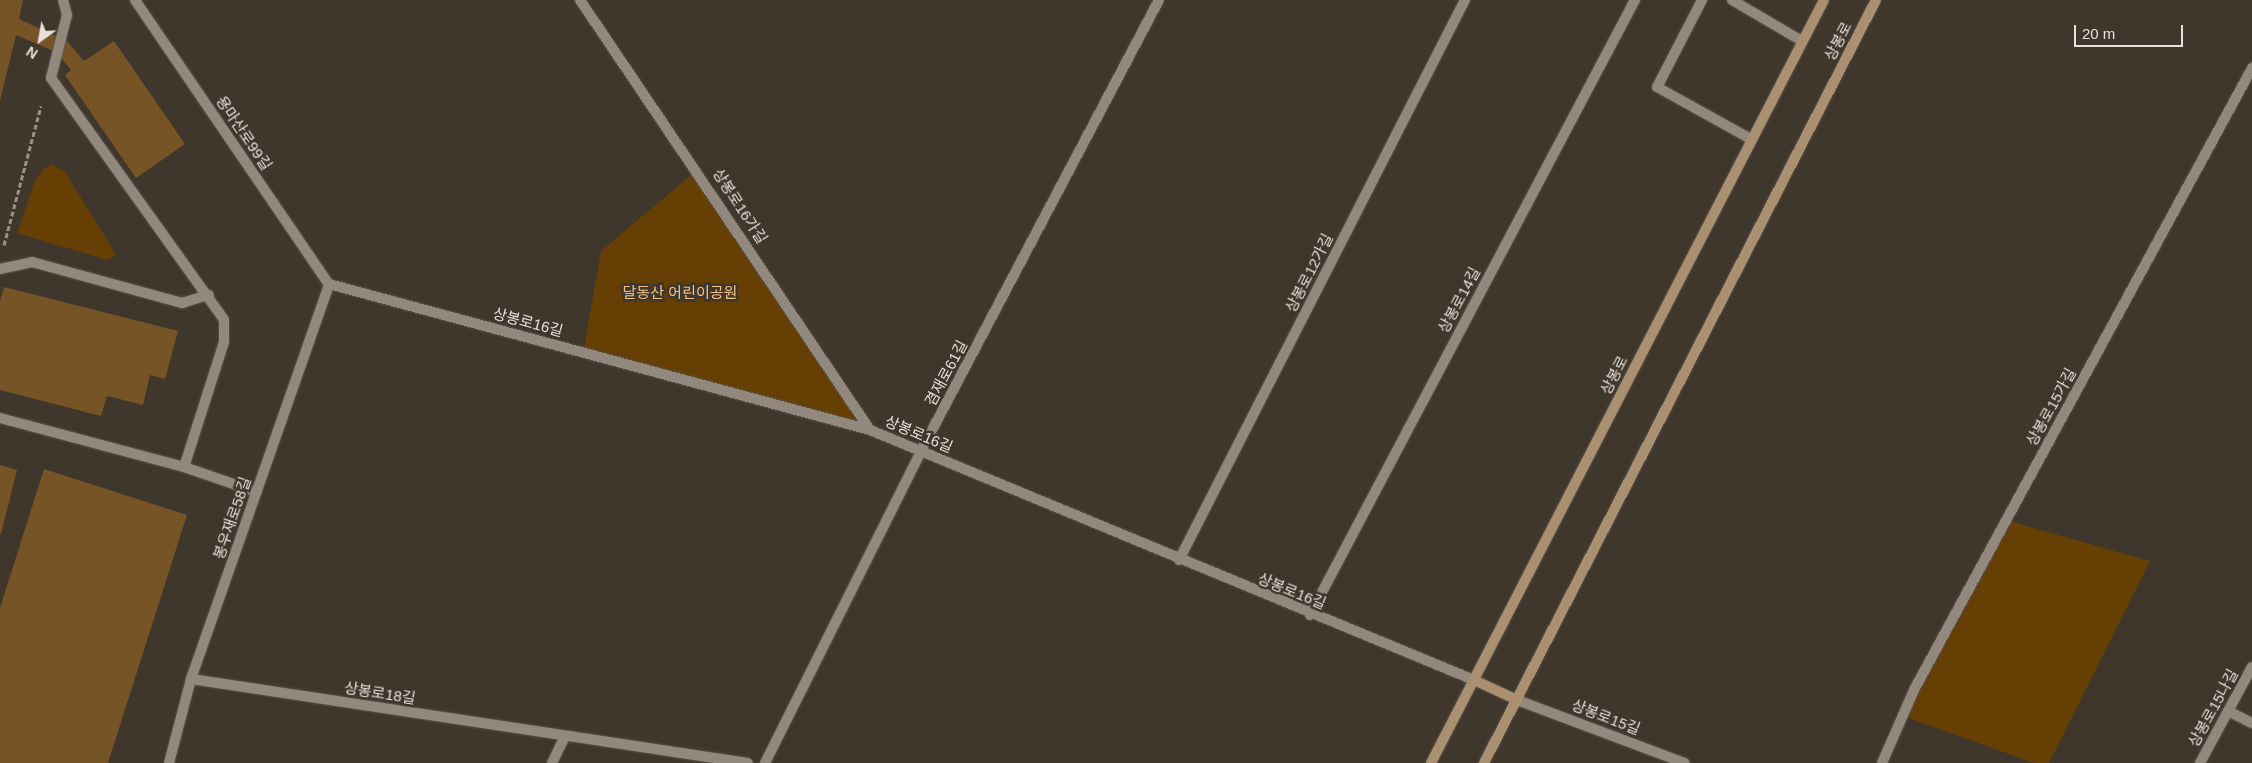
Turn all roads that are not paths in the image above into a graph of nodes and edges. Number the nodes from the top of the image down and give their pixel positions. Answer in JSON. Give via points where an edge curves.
{"nodes":[{"id":1,"x":63,"y":0,"type":"edge"},
{"id":2,"x":135,"y":0,"type":"edge"},
{"id":3,"x":580,"y":0,"type":"edge"},
{"id":4,"x":1159,"y":0,"type":"edge"},
{"id":5,"x":1465,"y":0,"type":"edge"},
{"id":6,"x":1635,"y":0,"type":"edge"},
{"id":7,"x":1702,"y":0,"type":"edge"},
{"id":8,"x":1732,"y":0,"type":"edge"},
{"id":9,"x":1824,"y":0,"type":"edge"},
{"id":10,"x":1876,"y":0,"type":"edge"},
{"id":11,"x":1802,"y":40,"type":"junction"},
{"id":12,"x":2252,"y":68,"type":"edge"},
{"id":13,"x":1752,"y":139,"type":"junction"},
{"id":14,"x":5,"y":268,"type":"edge"},
{"id":15,"x":329,"y":284,"type":"junction"},
{"id":16,"x":209,"y":295,"type":"junction"},
{"id":17,"x":0,"y":418,"type":"edge"},
{"id":18,"x":870,"y":430,"type":"junction"},
{"id":19,"x":921,"y":451,"type":"junction"},
{"id":20,"x":184,"y":467,"type":"junction"},
{"id":21,"x":257,"y":492,"type":"junction"},
{"id":22,"x":1180,"y":560,"type":"junction"},
{"id":23,"x":1310,"y":615,"type":"junction"},
{"id":24,"x":2252,"y":667,"type":"edge"},
{"id":25,"x":191,"y":679,"type":"junction"},
{"id":26,"x":1474,"y":680,"type":"junction"},
{"id":27,"x":1517,"y":700,"type":"junction"},
{"id":28,"x":2228,"y":711,"type":"junction"},
{"id":29,"x":2252,"y":723,"type":"edge"},
{"id":30,"x":565,"y":736,"type":"junction"},
{"id":31,"x":169,"y":763,"type":"edge"},
{"id":32,"x":552,"y":763,"type":"edge"},
{"id":33,"x":748,"y":763,"type":"edge"},
{"id":34,"x":765,"y":763,"type":"edge"},
{"id":35,"x":1430,"y":763,"type":"edge"},
{"id":36,"x":1484,"y":763,"type":"edge"},
{"id":37,"x":1685,"y":763,"type":"edge"},
{"id":38,"x":1882,"y":763,"type":"edge"},
{"id":39,"x":2200,"y":763,"type":"edge"}],
"edges":[{"from":1,"to":16,"type":"street","via":[[66,20],[50,70],[58,88]]},
{"from":2,"to":15,"type":"street","name":"용마산로99길"},
{"from":3,"to":18,"type":"street","name":"상봉로16가길"},
{"from":4,"to":19,"type":"street","name":"겸재로61길"},
{"from":5,"to":22,"type":"street","name":"상봉로12가길"},
{"from":6,"to":23,"type":"street","name":"상봉로14길"},
{"from":7,"to":13,"type":"street","via":[[1657,88]]},
{"from":8,"to":11,"type":"street"},
{"from":9,"to":11,"type":"main road","name":"상봉로"},
{"from":10,"to":27,"type":"main road","name":"상봉로"},
{"from":11,"to":13,"type":"main road","name":"상봉로"},
{"from":12,"to":38,"type":"street","name":"상봉로15가길","via":[[1915,688]]},
{"from":13,"to":26,"type":"main road","name":"상봉로"},
{"from":14,"to":16,"type":"street","via":[[32,262],[48,264],[182,304]]},
{"from":15,"to":18,"type":"street","name":"상봉로16길"},
{"from":15,"to":21,"type":"street","name":"봉우재로58길"},
{"from":16,"to":20,"type":"street","via":[[224,320],[224,342]]},
{"from":17,"to":20,"type":"street"},
{"from":18,"to":19,"type":"street","name":"상봉로16길"},
{"from":19,"to":22,"type":"street","name":"상봉로16길"},
{"from":19,"to":34,"type":"street","name":"겸재로61길"},
{"from":20,"to":21,"type":"street"},
{"from":21,"to":25,"type":"street","name":"봉우재로58길"},
{"from":22,"to":23,"type":"street","name":"상봉로16길"},
{"from":23,"to":26,"type":"street","name":"상봉로16길"},
{"from":24,"to":28,"type":"street","name":"상봉로15나길"},
{"from":25,"to":30,"type":"street","name":"상봉로18길"},
{"from":25,"to":31,"type":"street","name":"봉우재로58길"},
{"from":26,"to":27,"type":"main road"},
{"from":26,"to":35,"type":"main road","name":"상봉로"},
{"from":27,"to":36,"type":"main road","name":"상봉로"},
{"from":27,"to":37,"type":"street","name":"상봉로15길"},
{"from":28,"to":29,"type":"street"},
{"from":28,"to":39,"type":"street","name":"상봉로15나길"},
{"from":30,"to":32,"type":"street"},
{"from":30,"to":33,"type":"street","name":"상봉로18길"}]}
